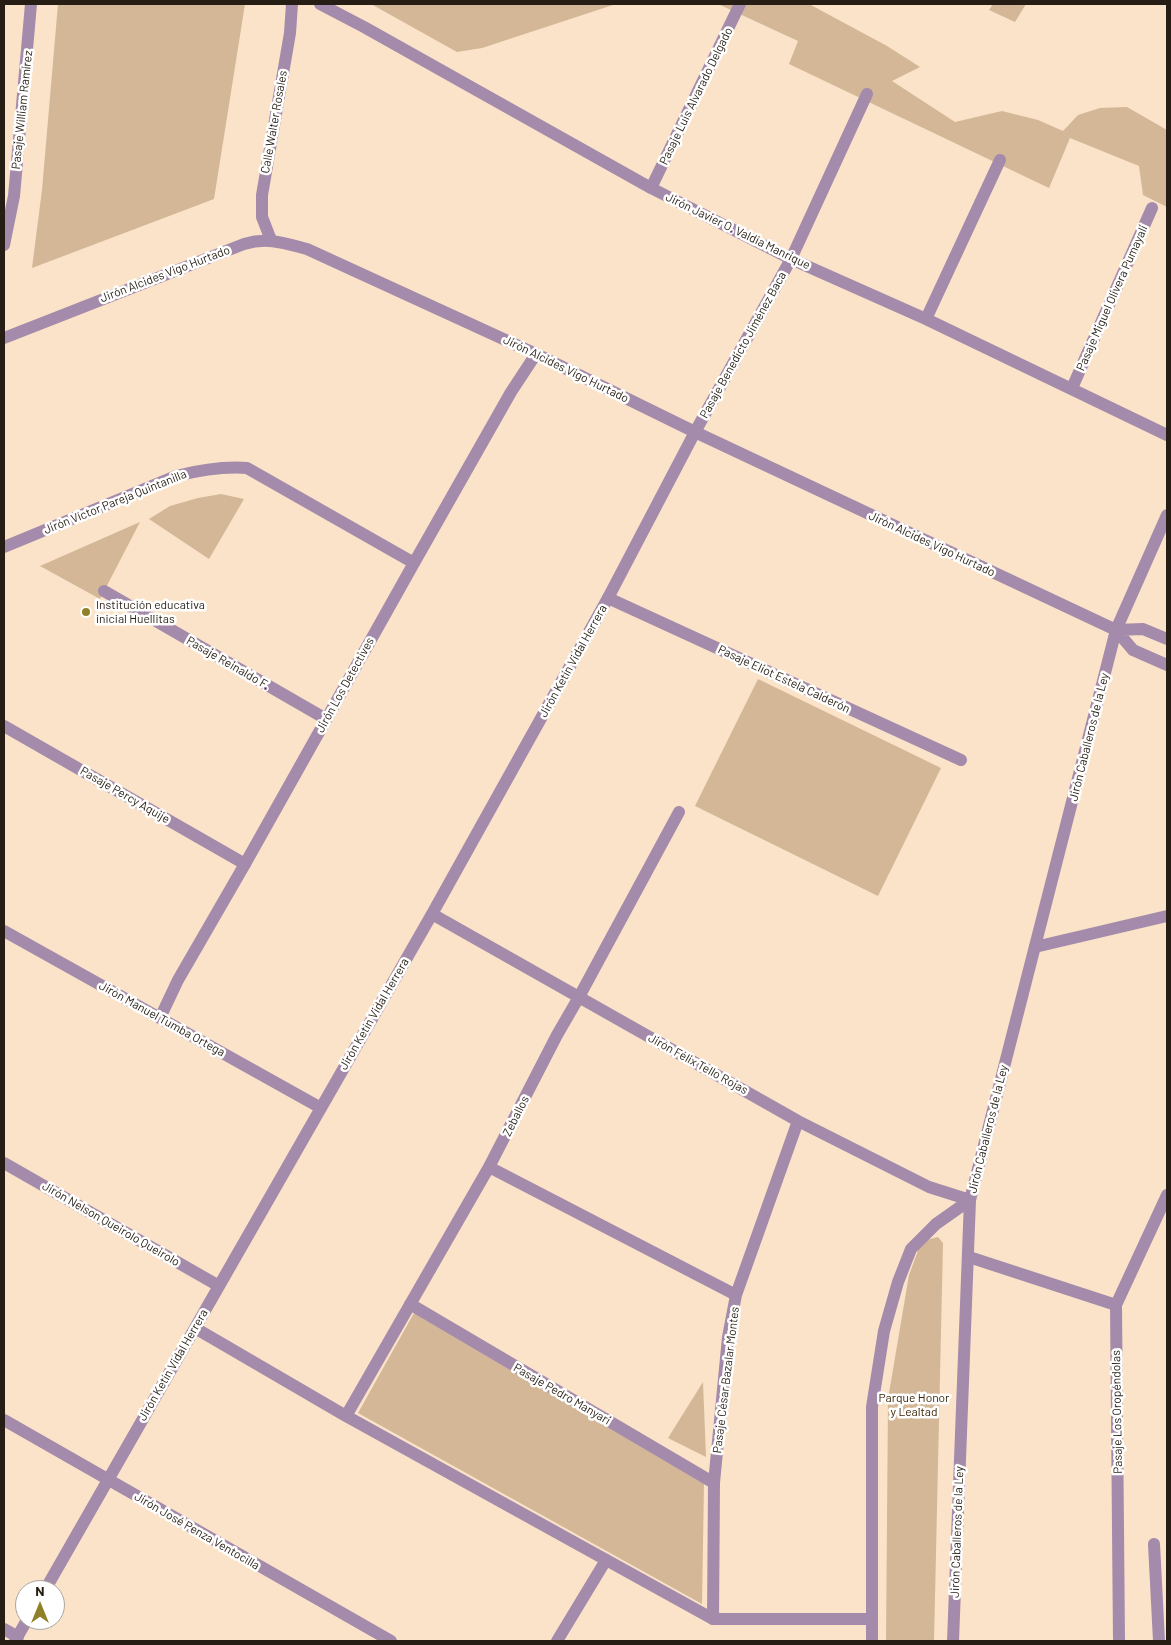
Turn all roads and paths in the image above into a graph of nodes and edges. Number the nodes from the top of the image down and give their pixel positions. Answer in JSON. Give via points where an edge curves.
{"nodes":[{"id":1,"x":31,"y":4,"type":"edge"},
{"id":2,"x":292,"y":4,"type":"edge"},
{"id":3,"x":320,"y":4,"type":"edge"},
{"id":4,"x":740,"y":4,"type":"edge"},
{"id":5,"x":867,"y":94,"type":"dead end"},
{"id":6,"x":1000,"y":160,"type":"dead end"},
{"id":7,"x":651,"y":188,"type":"junction"},
{"id":8,"x":1152,"y":208,"type":"dead end"},
{"id":9,"x":271,"y":240,"type":"junction"},
{"id":10,"x":4,"y":245,"type":"edge"},
{"id":11,"x":791,"y":259,"type":"junction"},
{"id":12,"x":926,"y":319,"type":"junction"},
{"id":13,"x":4,"y":338,"type":"edge"},
{"id":14,"x":536,"y":354,"type":"junction"},
{"id":15,"x":1072,"y":388,"type":"junction"},
{"id":16,"x":695,"y":432,"type":"junction"},
{"id":17,"x":1167,"y":435,"type":"edge"},
{"id":18,"x":1167,"y":515,"type":"edge"},
{"id":19,"x":4,"y":548,"type":"edge"},
{"id":20,"x":414,"y":563,"type":"junction"},
{"id":21,"x":104,"y":591,"type":"dead end"},
{"id":22,"x":608,"y":598,"type":"junction"},
{"id":23,"x":1116,"y":630,"type":"junction"},
{"id":24,"x":1167,"y":639,"type":"edge"},
{"id":25,"x":1167,"y":666,"type":"edge"},
{"id":26,"x":326,"y":719,"type":"junction"},
{"id":27,"x":4,"y":726,"type":"edge"},
{"id":28,"x":961,"y":760,"type":"dead end"},
{"id":29,"x":679,"y":812,"type":"dead end"},
{"id":30,"x":245,"y":864,"type":"junction"},
{"id":31,"x":432,"y":914,"type":"junction"},
{"id":32,"x":1167,"y":916,"type":"edge"},
{"id":33,"x":4,"y":931,"type":"edge"},
{"id":34,"x":1035,"y":947,"type":"junction"},
{"id":35,"x":579,"y":997,"type":"junction"},
{"id":36,"x":160,"y":1018,"type":"junction"},
{"id":37,"x":321,"y":1108,"type":"junction"},
{"id":38,"x":798,"y":1121,"type":"junction"},
{"id":39,"x":4,"y":1163,"type":"edge"},
{"id":40,"x":489,"y":1167,"type":"junction"},
{"id":41,"x":1167,"y":1195,"type":"edge"},
{"id":42,"x":970,"y":1200,"type":"junction"},
{"id":43,"x":968,"y":1257,"type":"junction"},
{"id":44,"x":219,"y":1286,"type":"junction"},
{"id":45,"x":736,"y":1295,"type":"junction"},
{"id":46,"x":410,"y":1304,"type":"junction"},
{"id":47,"x":1116,"y":1306,"type":"junction"},
{"id":48,"x":194,"y":1328,"type":"junction"},
{"id":49,"x":346,"y":1416,"type":"junction"},
{"id":50,"x":4,"y":1420,"type":"edge"},
{"id":51,"x":107,"y":1480,"type":"junction"},
{"id":52,"x":714,"y":1483,"type":"junction"},
{"id":53,"x":1154,"y":1544,"type":"dead end"},
{"id":54,"x":606,"y":1560,"type":"junction"},
{"id":55,"x":50,"y":1580,"type":"edge"},
{"id":56,"x":713,"y":1619,"type":"junction"},
{"id":57,"x":871,"y":1619,"type":"junction"},
{"id":58,"x":4,"y":1629,"type":"edge"},
{"id":59,"x":20,"y":1640,"type":"edge"},
{"id":60,"x":391,"y":1641,"type":"edge"},
{"id":61,"x":557,"y":1641,"type":"edge"},
{"id":62,"x":872,"y":1641,"type":"edge"},
{"id":63,"x":952,"y":1641,"type":"edge"},
{"id":64,"x":1119,"y":1641,"type":"edge"},
{"id":65,"x":1160,"y":1641,"type":"edge"}],
"edges":[{"from":1,"to":10,"type":"street","name":"Pasaje William Ramírez","via":[[14,196]]},
{"from":2,"to":9,"type":"street","name":"Calle Walter Rosales","via":[[290,33],[262,195],[262,217]]},
{"from":3,"to":7,"type":"street","name":"Jirón Javier O. Valdia Manrique"},
{"from":4,"to":7,"type":"street","name":"Pasaje Luis Alvarado Delgado"},
{"from":5,"to":11,"type":"street","name":"Pasaje Benedicto Jiménez Baca"},
{"from":6,"to":12,"type":"street"},
{"from":7,"to":11,"type":"street","name":"Jirón Javier O. Valdia Manrique"},
{"from":8,"to":15,"type":"street","name":"Pasaje Miguel Olivera Pumayali"},
{"from":9,"to":13,"type":"street","name":"Jirón Alcides Vigo Hurtado","via":[[244,244]]},
{"from":9,"to":14,"type":"street","name":"Jirón Alcides Vigo Hurtado","via":[[307,249]]},
{"from":11,"to":12,"type":"street","name":"Jirón Javier O. Valdia Manrique"},
{"from":11,"to":16,"type":"street","name":"Pasaje Benedicto Jiménez Baca"},
{"from":12,"to":15,"type":"street","name":"Jirón Javier O. Valdia Manrique"},
{"from":14,"to":16,"type":"street","name":"Jirón Alcides Vigo Hurtado"},
{"from":14,"to":20,"type":"street","name":"Jirón Los Detectives"},
{"from":15,"to":17,"type":"street","name":"Jirón Javier O. Valdia Manrique"},
{"from":16,"to":22,"type":"street","name":"Jirón Ketín Vidal Herrera"},
{"from":16,"to":23,"type":"street","name":"Jirón Alcides Vigo Hurtado"},
{"from":18,"to":23,"type":"street","name":"Jirón Caballeros de la Ley"},
{"from":19,"to":20,"type":"street","name":"Jirón Víctor Pareja Quintanilla","via":[[176,476],[228,466],[247,468]]},
{"from":20,"to":26,"type":"street","name":"Jirón Los Detectives"},
{"from":21,"to":26,"type":"street","name":"Pasaje Reinaldo F."},
{"from":22,"to":28,"type":"street","name":"Pasaje Eliot Estela Calderón"},
{"from":22,"to":31,"type":"street","name":"Jirón Ketín Vidal Herrera"},
{"from":23,"to":24,"type":"street","name":"Jirón Alcides Vigo Hurtado","via":[[1143,629]]},
{"from":23,"to":25,"type":"street","name":"Jirón Alcides Vigo Hurtado","via":[[1133,650]]},
{"from":23,"to":34,"type":"street","name":"Jirón Caballeros de la Ley"},
{"from":26,"to":30,"type":"street","name":"Jirón Los Detectives"},
{"from":27,"to":30,"type":"street","name":"Pasaje Percy Aquije"},
{"from":29,"to":35,"type":"street","name":"Zeballos"},
{"from":30,"to":36,"type":"street","name":"Jirón Los Detectives","via":[[178,980]]},
{"from":31,"to":35,"type":"street","name":"Jirón Félix Tello Rojas"},
{"from":31,"to":37,"type":"street","name":"Jirón Ketín Vidal Herrera"},
{"from":32,"to":34,"type":"street"},
{"from":33,"to":36,"type":"street","name":"Jirón Manuel Tumba Ortega"},
{"from":34,"to":42,"type":"street","name":"Jirón Caballeros de la Ley"},
{"from":35,"to":38,"type":"street","name":"Jirón Félix Tello Rojas"},
{"from":35,"to":40,"type":"street","name":"Zeballos"},
{"from":36,"to":37,"type":"street","name":"Jirón Manuel Tumba Ortega"},
{"from":37,"to":44,"type":"street","name":"Jirón Ketín Vidal Herrera"},
{"from":38,"to":42,"type":"street","name":"Jirón Félix Tello Rojas","via":[[930,1187]]},
{"from":38,"to":45,"type":"street","name":"Pasaje César Bazalar Montes"},
{"from":39,"to":44,"type":"street","name":"Jirón Nelson Queirolo Queirolo"},
{"from":40,"to":45,"type":"street"},
{"from":40,"to":46,"type":"street","name":"Zeballos"},
{"from":41,"to":47,"type":"street","name":"Pasaje Los Oropéndolas"},
{"from":42,"to":43,"type":"street","name":"Jirón Caballeros de la Ley"},
{"from":42,"to":57,"type":"street","via":[[936,1224],[911,1249],[884,1331],[872,1407]]},
{"from":43,"to":47,"type":"street"},
{"from":43,"to":63,"type":"street","name":"Jirón Caballeros de la Ley"},
{"from":44,"to":48,"type":"street","name":"Jirón Ketín Vidal Herrera"},
{"from":45,"to":52,"type":"street","name":"Pasaje César Bazalar Montes","via":[[728,1337]]},
{"from":46,"to":49,"type":"street","name":"Zeballos"},
{"from":46,"to":52,"type":"street","name":"Pasaje Pedro Manyari"},
{"from":47,"to":64,"type":"street","name":"Pasaje Los Oropéndolas"},
{"from":48,"to":49,"type":"street"},
{"from":48,"to":51,"type":"street","name":"Jirón Ketín Vidal Herrera"},
{"from":49,"to":54,"type":"street"},
{"from":50,"to":51,"type":"street","name":"Jirón José Penza Ventocilla"},
{"from":51,"to":55,"type":"street","name":"Jirón Ketín Vidal Herrera"},
{"from":51,"to":60,"type":"street","name":"Jirón José Penza Ventocilla"},
{"from":52,"to":56,"type":"street","name":"Pasaje César Bazalar Montes"},
{"from":53,"to":65,"type":"street"},
{"from":54,"to":56,"type":"street"},
{"from":54,"to":61,"type":"street"},
{"from":56,"to":57,"type":"street"},
{"from":57,"to":62,"type":"street"},
{"from":58,"to":59,"type":"street"}]}
